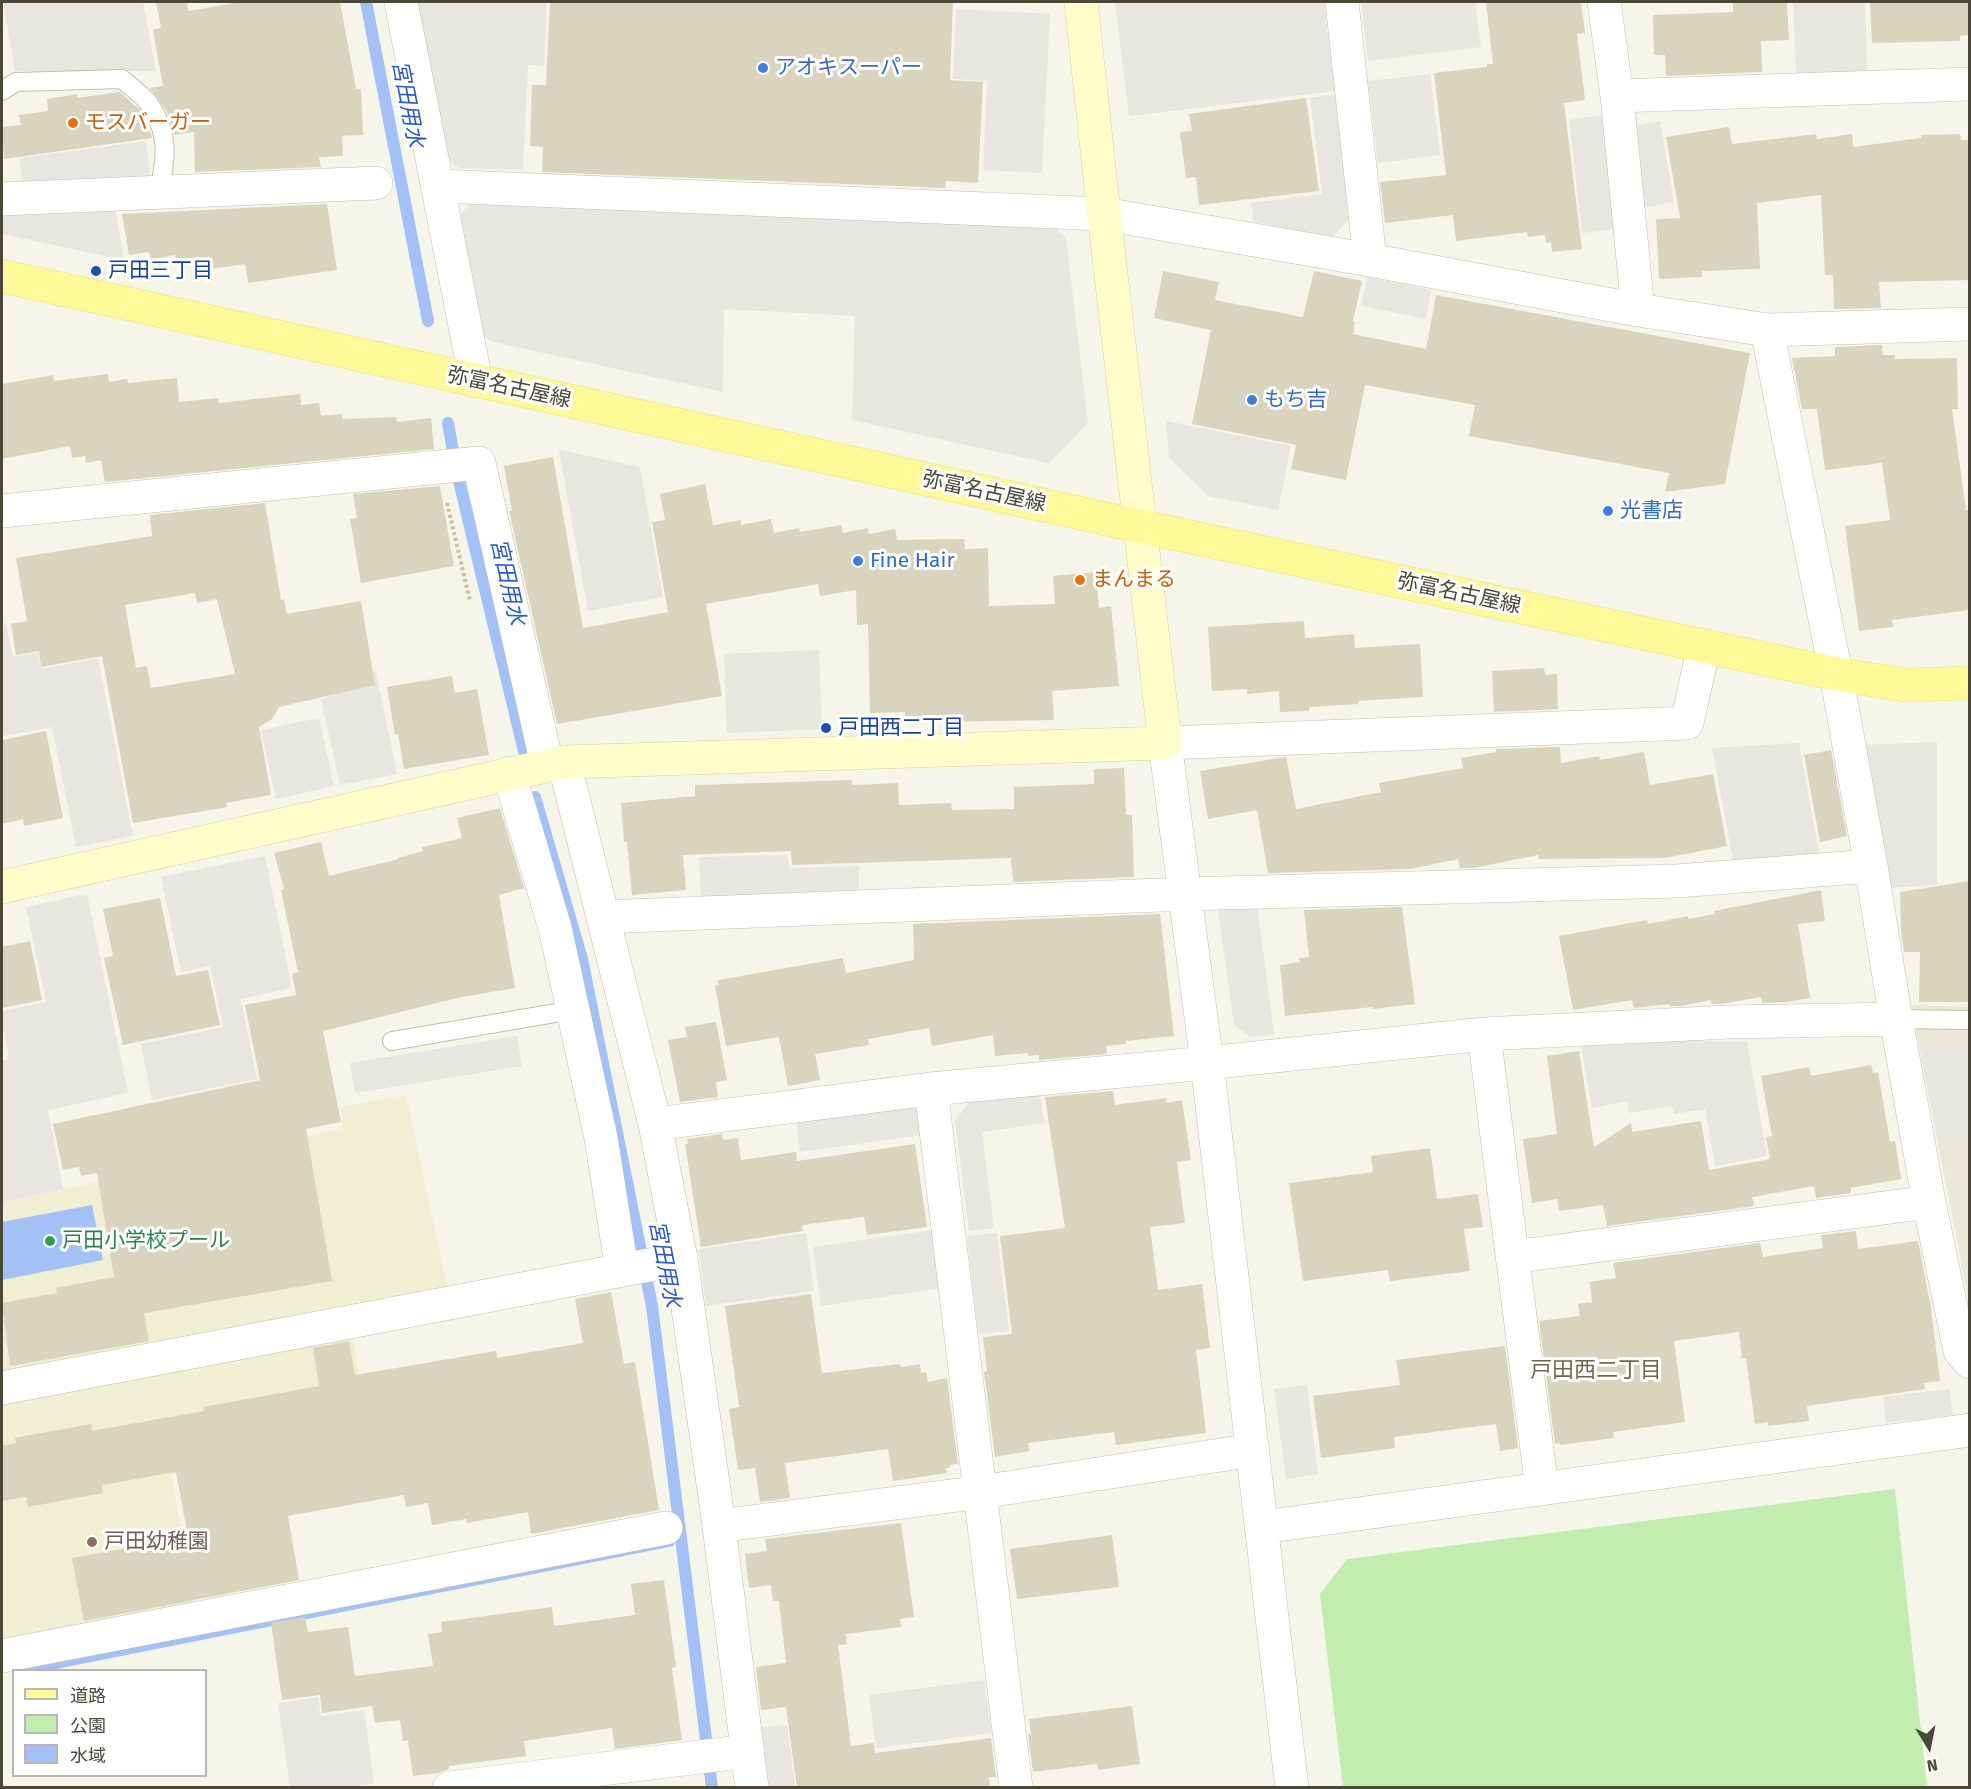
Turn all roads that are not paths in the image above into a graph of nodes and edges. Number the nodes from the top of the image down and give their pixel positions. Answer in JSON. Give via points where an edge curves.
{"nodes":[{"id":1,"x":401,"y":2,"type":"edge"},
{"id":2,"x":1081,"y":2,"type":"edge"},
{"id":3,"x":1342,"y":2,"type":"edge"},
{"id":4,"x":1604,"y":2,"type":"edge"},
{"id":5,"x":1970,"y":84,"type":"edge"},
{"id":6,"x":2,"y":91,"type":"edge"},
{"id":7,"x":1617,"y":96,"type":"junction"},
{"id":8,"x":376,"y":183,"type":"dead end"},
{"id":9,"x":439,"y":186,"type":"junction"},
{"id":10,"x":159,"y":192,"type":"junction"},
{"id":11,"x":2,"y":199,"type":"edge"},
{"id":12,"x":1104,"y":214,"type":"junction"},
{"id":13,"x":1370,"y":260,"type":"junction"},
{"id":14,"x":2,"y":276,"type":"edge"},
{"id":15,"x":1638,"y":310,"type":"junction"},
{"id":16,"x":1970,"y":324,"type":"edge"},
{"id":17,"x":1767,"y":330,"type":"junction"},
{"id":18,"x":476,"y":381,"type":"junction"},
{"id":19,"x":2,"y":511,"type":"edge"},
{"id":20,"x":1139,"y":526,"type":"junction"},
{"id":21,"x":1704,"y":646,"type":"junction"},
{"id":22,"x":1836,"y":674,"type":"junction"},
{"id":23,"x":1970,"y":683,"type":"edge"},
{"id":24,"x":1165,"y":743,"type":"junction"},
{"id":25,"x":555,"y":763,"type":"junction"},
{"id":26,"x":509,"y":773,"type":"junction"},
{"id":27,"x":1871,"y":866,"type":"junction"},
{"id":28,"x":2,"y":887,"type":"edge"},
{"id":29,"x":1185,"y":894,"type":"junction"},
{"id":30,"x":603,"y":917,"type":"junction"},
{"id":31,"x":573,"y":1010,"type":"junction"},
{"id":32,"x":1896,"y":1019,"type":"junction"},
{"id":33,"x":1970,"y":1020,"type":"edge"},
{"id":34,"x":1484,"y":1034,"type":"junction"},
{"id":35,"x":392,"y":1041,"type":"dead end"},
{"id":36,"x":1207,"y":1063,"type":"junction"},
{"id":37,"x":931,"y":1089,"type":"junction"},
{"id":38,"x":655,"y":1124,"type":"junction"},
{"id":39,"x":1929,"y":1202,"type":"junction"},
{"id":40,"x":1512,"y":1257,"type":"junction"},
{"id":41,"x":646,"y":1266,"type":"junction"},
{"id":42,"x":1970,"y":1362,"type":"edge"},
{"id":43,"x":2,"y":1388,"type":"edge"},
{"id":44,"x":1970,"y":1430,"type":"edge"},
{"id":45,"x":1253,"y":1450,"type":"junction"},
{"id":46,"x":1542,"y":1489,"type":"junction"},
{"id":47,"x":981,"y":1492,"type":"junction"},
{"id":48,"x":719,"y":1526,"type":"junction"},
{"id":49,"x":1263,"y":1527,"type":"junction"},
{"id":50,"x":666,"y":1528,"type":"dead end"},
{"id":51,"x":2,"y":1656,"type":"edge"},
{"id":52,"x":748,"y":1751,"type":"junction"},
{"id":53,"x":449,"y":1788,"type":"edge"},
{"id":54,"x":752,"y":1788,"type":"edge"},
{"id":55,"x":1016,"y":1788,"type":"edge"},
{"id":56,"x":1292,"y":1788,"type":"edge"}],
"edges":[{"from":1,"to":9,"type":"street"},
{"from":2,"to":12,"type":"street"},
{"from":3,"to":13,"type":"street"},
{"from":4,"to":7,"type":"street"},
{"from":5,"to":7,"type":"street"},
{"from":6,"to":10,"type":"lane","via":[[16,82],[122,79],[149,104],[164,135],[165,159]]},
{"from":7,"to":15,"type":"street"},
{"from":8,"to":10,"type":"street"},
{"from":9,"to":12,"type":"street"},
{"from":9,"to":18,"type":"street"},
{"from":10,"to":11,"type":"street"},
{"from":12,"to":13,"type":"street"},
{"from":12,"to":20,"type":"street"},
{"from":13,"to":15,"type":"street"},
{"from":14,"to":18,"type":"main road","name":"弥富名古屋線"},
{"from":15,"to":17,"type":"street"},
{"from":16,"to":17,"type":"street"},
{"from":17,"to":22,"type":"street"},
{"from":18,"to":20,"type":"main road","name":"弥富名古屋線"},
{"from":19,"to":25,"type":"street","via":[[479,463]]},
{"from":20,"to":21,"type":"main road","name":"弥富名古屋線"},
{"from":20,"to":24,"type":"street"},
{"from":21,"to":22,"type":"main road","name":"弥富名古屋線"},
{"from":21,"to":24,"type":"street","via":[[1687,723]]},
{"from":22,"to":23,"type":"main road","name":"弥富名古屋線","via":[[1905,685]]},
{"from":22,"to":27,"type":"street"},
{"from":24,"to":25,"type":"street"},
{"from":24,"to":29,"type":"street"},
{"from":25,"to":26,"type":"street"},
{"from":25,"to":30,"type":"street"},
{"from":26,"to":28,"type":"street"},
{"from":26,"to":31,"type":"street","via":[[555,928]]},
{"from":27,"to":29,"type":"street","via":[[1677,881]]},
{"from":27,"to":32,"type":"street"},
{"from":29,"to":30,"type":"street"},
{"from":29,"to":36,"type":"street"},
{"from":30,"to":38,"type":"street"},
{"from":31,"to":35,"type":"lane"},
{"from":31,"to":41,"type":"street","via":[[601,1138]]},
{"from":32,"to":33,"type":"lane"},
{"from":32,"to":34,"type":"street","via":[[1729,1022]]},
{"from":32,"to":39,"type":"street"},
{"from":34,"to":36,"type":"street"},
{"from":34,"to":40,"type":"street"},
{"from":36,"to":37,"type":"street"},
{"from":36,"to":45,"type":"street"},
{"from":37,"to":38,"type":"street"},
{"from":37,"to":47,"type":"street"},
{"from":38,"to":41,"type":"street"},
{"from":39,"to":40,"type":"street"},
{"from":39,"to":42,"type":"street","via":[[1960,1351]]},
{"from":40,"to":46,"type":"street"},
{"from":41,"to":43,"type":"street"},
{"from":41,"to":48,"type":"street"},
{"from":44,"to":46,"type":"street"},
{"from":45,"to":47,"type":"street"},
{"from":45,"to":49,"type":"street"},
{"from":46,"to":49,"type":"street"},
{"from":47,"to":48,"type":"street"},
{"from":47,"to":55,"type":"street"},
{"from":48,"to":52,"type":"street"},
{"from":49,"to":56,"type":"street"},
{"from":50,"to":51,"type":"street"},
{"from":52,"to":53,"type":"street"},
{"from":52,"to":54,"type":"street"}]}
